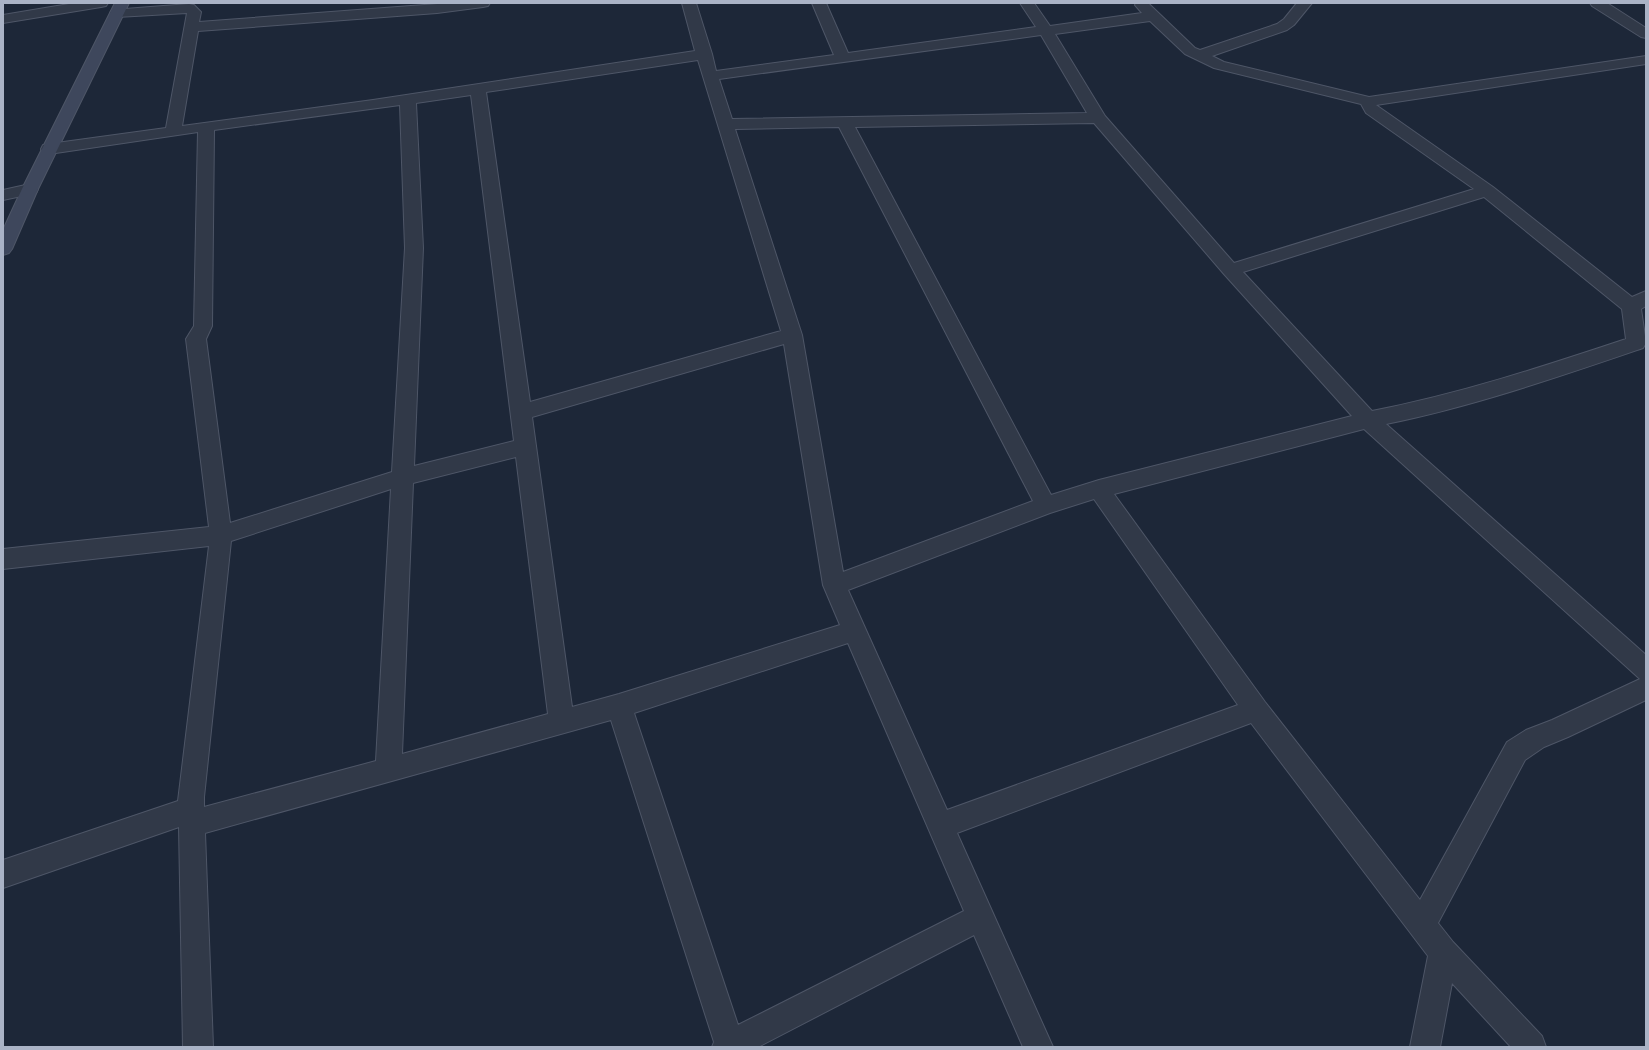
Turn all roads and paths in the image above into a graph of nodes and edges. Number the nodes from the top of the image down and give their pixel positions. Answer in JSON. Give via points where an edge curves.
{"nodes":[{"id":1,"x":101,"y":3,"type":"edge"},
{"id":2,"x":483,"y":3,"type":"edge"},
{"id":3,"x":690,"y":3,"type":"edge"},
{"id":4,"x":819,"y":3,"type":"edge"},
{"id":5,"x":1027,"y":3,"type":"edge"},
{"id":6,"x":1140,"y":3,"type":"edge"},
{"id":7,"x":1305,"y":3,"type":"edge"},
{"id":8,"x":1597,"y":3,"type":"edge"},
{"id":9,"x":120,"y":8,"type":"edge"},
{"id":10,"x":1152,"y":16,"type":"junction"},
{"id":11,"x":3,"y":19,"type":"edge"},
{"id":12,"x":192,"y":27,"type":"junction"},
{"id":13,"x":1046,"y":31,"type":"junction"},
{"id":14,"x":1646,"y":34,"type":"edge"},
{"id":15,"x":705,"y":54,"type":"junction"},
{"id":16,"x":1198,"y":56,"type":"junction"},
{"id":17,"x":843,"y":58,"type":"junction"},
{"id":18,"x":1646,"y":60,"type":"edge"},
{"id":19,"x":710,"y":76,"type":"junction"},
{"id":20,"x":478,"y":89,"type":"junction"},
{"id":21,"x":408,"y":100,"type":"junction"},
{"id":22,"x":1370,"y":102,"type":"junction"},
{"id":23,"x":1098,"y":118,"type":"junction"},
{"id":24,"x":845,"y":123,"type":"junction"},
{"id":25,"x":726,"y":124,"type":"junction"},
{"id":26,"x":206,"y":126,"type":"junction"},
{"id":27,"x":173,"y":132,"type":"junction"},
{"id":28,"x":49,"y":149,"type":"junction"},
{"id":29,"x":30,"y":189,"type":"junction"},
{"id":30,"x":1486,"y":191,"type":"junction"},
{"id":31,"x":3,"y":195,"type":"edge"},
{"id":32,"x":3,"y":249,"type":"edge"},
{"id":33,"x":1230,"y":270,"type":"junction"},
{"id":34,"x":1642,"y":299,"type":"edge"},
{"id":35,"x":792,"y":334,"type":"junction"},
{"id":36,"x":520,"y":413,"type":"junction"},
{"id":37,"x":1368,"y":420,"type":"junction"},
{"id":38,"x":525,"y":447,"type":"junction"},
{"id":39,"x":402,"y":477,"type":"junction"},
{"id":40,"x":1099,"y":489,"type":"junction"},
{"id":41,"x":1046,"y":505,"type":"junction"},
{"id":42,"x":222,"y":535,"type":"junction"},
{"id":43,"x":3,"y":560,"type":"edge"},
{"id":44,"x":834,"y":585,"type":"junction"},
{"id":45,"x":854,"y":631,"type":"junction"},
{"id":46,"x":1646,"y":670,"type":"edge"},
{"id":47,"x":1646,"y":688,"type":"edge"},
{"id":48,"x":619,"y":706,"type":"junction"},
{"id":49,"x":1256,"y":710,"type":"junction"},
{"id":50,"x":562,"y":722,"type":"junction"},
{"id":51,"x":388,"y":769,"type":"junction"},
{"id":52,"x":191,"y":817,"type":"junction"},
{"id":53,"x":940,"y":826,"type":"junction"},
{"id":54,"x":3,"y":874,"type":"edge"},
{"id":55,"x":981,"y":917,"type":"junction"},
{"id":56,"x":1422,"y":924,"type":"junction"},
{"id":57,"x":1443,"y":952,"type":"junction"},
{"id":58,"x":729,"y":1046,"type":"edge"},
{"id":59,"x":198,"y":1047,"type":"edge"},
{"id":60,"x":1038,"y":1047,"type":"edge"},
{"id":61,"x":1425,"y":1047,"type":"edge"},
{"id":62,"x":1531,"y":1047,"type":"edge"}],
"edges":[{"from":1,"to":11,"type":"street"},
{"from":2,"to":12,"type":"street","via":[[437,9]]},
{"from":3,"to":15,"type":"street"},
{"from":4,"to":17,"type":"street"},
{"from":5,"to":13,"type":"street"},
{"from":6,"to":10,"type":"street"},
{"from":7,"to":16,"type":"street","via":[[1282,27]]},
{"from":8,"to":14,"type":"street"},
{"from":9,"to":12,"type":"street","via":[[189,8],[194,12]]},
{"from":9,"to":28,"type":"main road"},
{"from":10,"to":13,"type":"street"},
{"from":10,"to":16,"type":"street","via":[[1190,52]]},
{"from":12,"to":27,"type":"street"},
{"from":13,"to":17,"type":"street"},
{"from":13,"to":23,"type":"street"},
{"from":15,"to":19,"type":"street"},
{"from":15,"to":20,"type":"street"},
{"from":16,"to":22,"type":"street","via":[[1219,65]]},
{"from":17,"to":19,"type":"street"},
{"from":18,"to":22,"type":"street"},
{"from":19,"to":25,"type":"street"},
{"from":20,"to":21,"type":"street"},
{"from":20,"to":36,"type":"street"},
{"from":21,"to":26,"type":"street"},
{"from":21,"to":39,"type":"street","via":[[414,248]]},
{"from":22,"to":30,"type":"street","via":[[1368,106],[1372,110]]},
{"from":23,"to":24,"type":"street"},
{"from":23,"to":33,"type":"street"},
{"from":24,"to":25,"type":"street"},
{"from":24,"to":41,"type":"street"},
{"from":25,"to":35,"type":"street"},
{"from":26,"to":27,"type":"street"},
{"from":26,"to":42,"type":"street","via":[[203,326],[196,339]]},
{"from":27,"to":28,"type":"street"},
{"from":28,"to":29,"type":"main road"},
{"from":29,"to":31,"type":"street"},
{"from":29,"to":32,"type":"main road"},
{"from":30,"to":33,"type":"street"},
{"from":30,"to":34,"type":"street"},
{"from":33,"to":37,"type":"street"},
{"from":34,"to":37,"type":"street","via":[[1636,343],[1427,408]]},
{"from":35,"to":36,"type":"street"},
{"from":35,"to":44,"type":"street"},
{"from":36,"to":38,"type":"street"},
{"from":37,"to":40,"type":"street"},
{"from":37,"to":46,"type":"street"},
{"from":38,"to":39,"type":"street"},
{"from":38,"to":50,"type":"street"},
{"from":39,"to":42,"type":"street"},
{"from":39,"to":51,"type":"street"},
{"from":40,"to":41,"type":"street"},
{"from":40,"to":49,"type":"street"},
{"from":41,"to":44,"type":"street"},
{"from":42,"to":43,"type":"street"},
{"from":42,"to":52,"type":"street","via":[[191,797]]},
{"from":44,"to":45,"type":"street"},
{"from":45,"to":48,"type":"street"},
{"from":45,"to":53,"type":"street"},
{"from":47,"to":56,"type":"street","via":[[1535,738],[1516,751]]},
{"from":48,"to":50,"type":"street"},
{"from":48,"to":58,"type":"street"},
{"from":49,"to":53,"type":"street"},
{"from":49,"to":56,"type":"street"},
{"from":50,"to":51,"type":"street"},
{"from":51,"to":52,"type":"street"},
{"from":52,"to":54,"type":"street"},
{"from":52,"to":59,"type":"street"},
{"from":53,"to":55,"type":"street"},
{"from":55,"to":58,"type":"street"},
{"from":55,"to":60,"type":"street"},
{"from":56,"to":57,"type":"street"},
{"from":57,"to":61,"type":"street"},
{"from":57,"to":62,"type":"street"}]}
